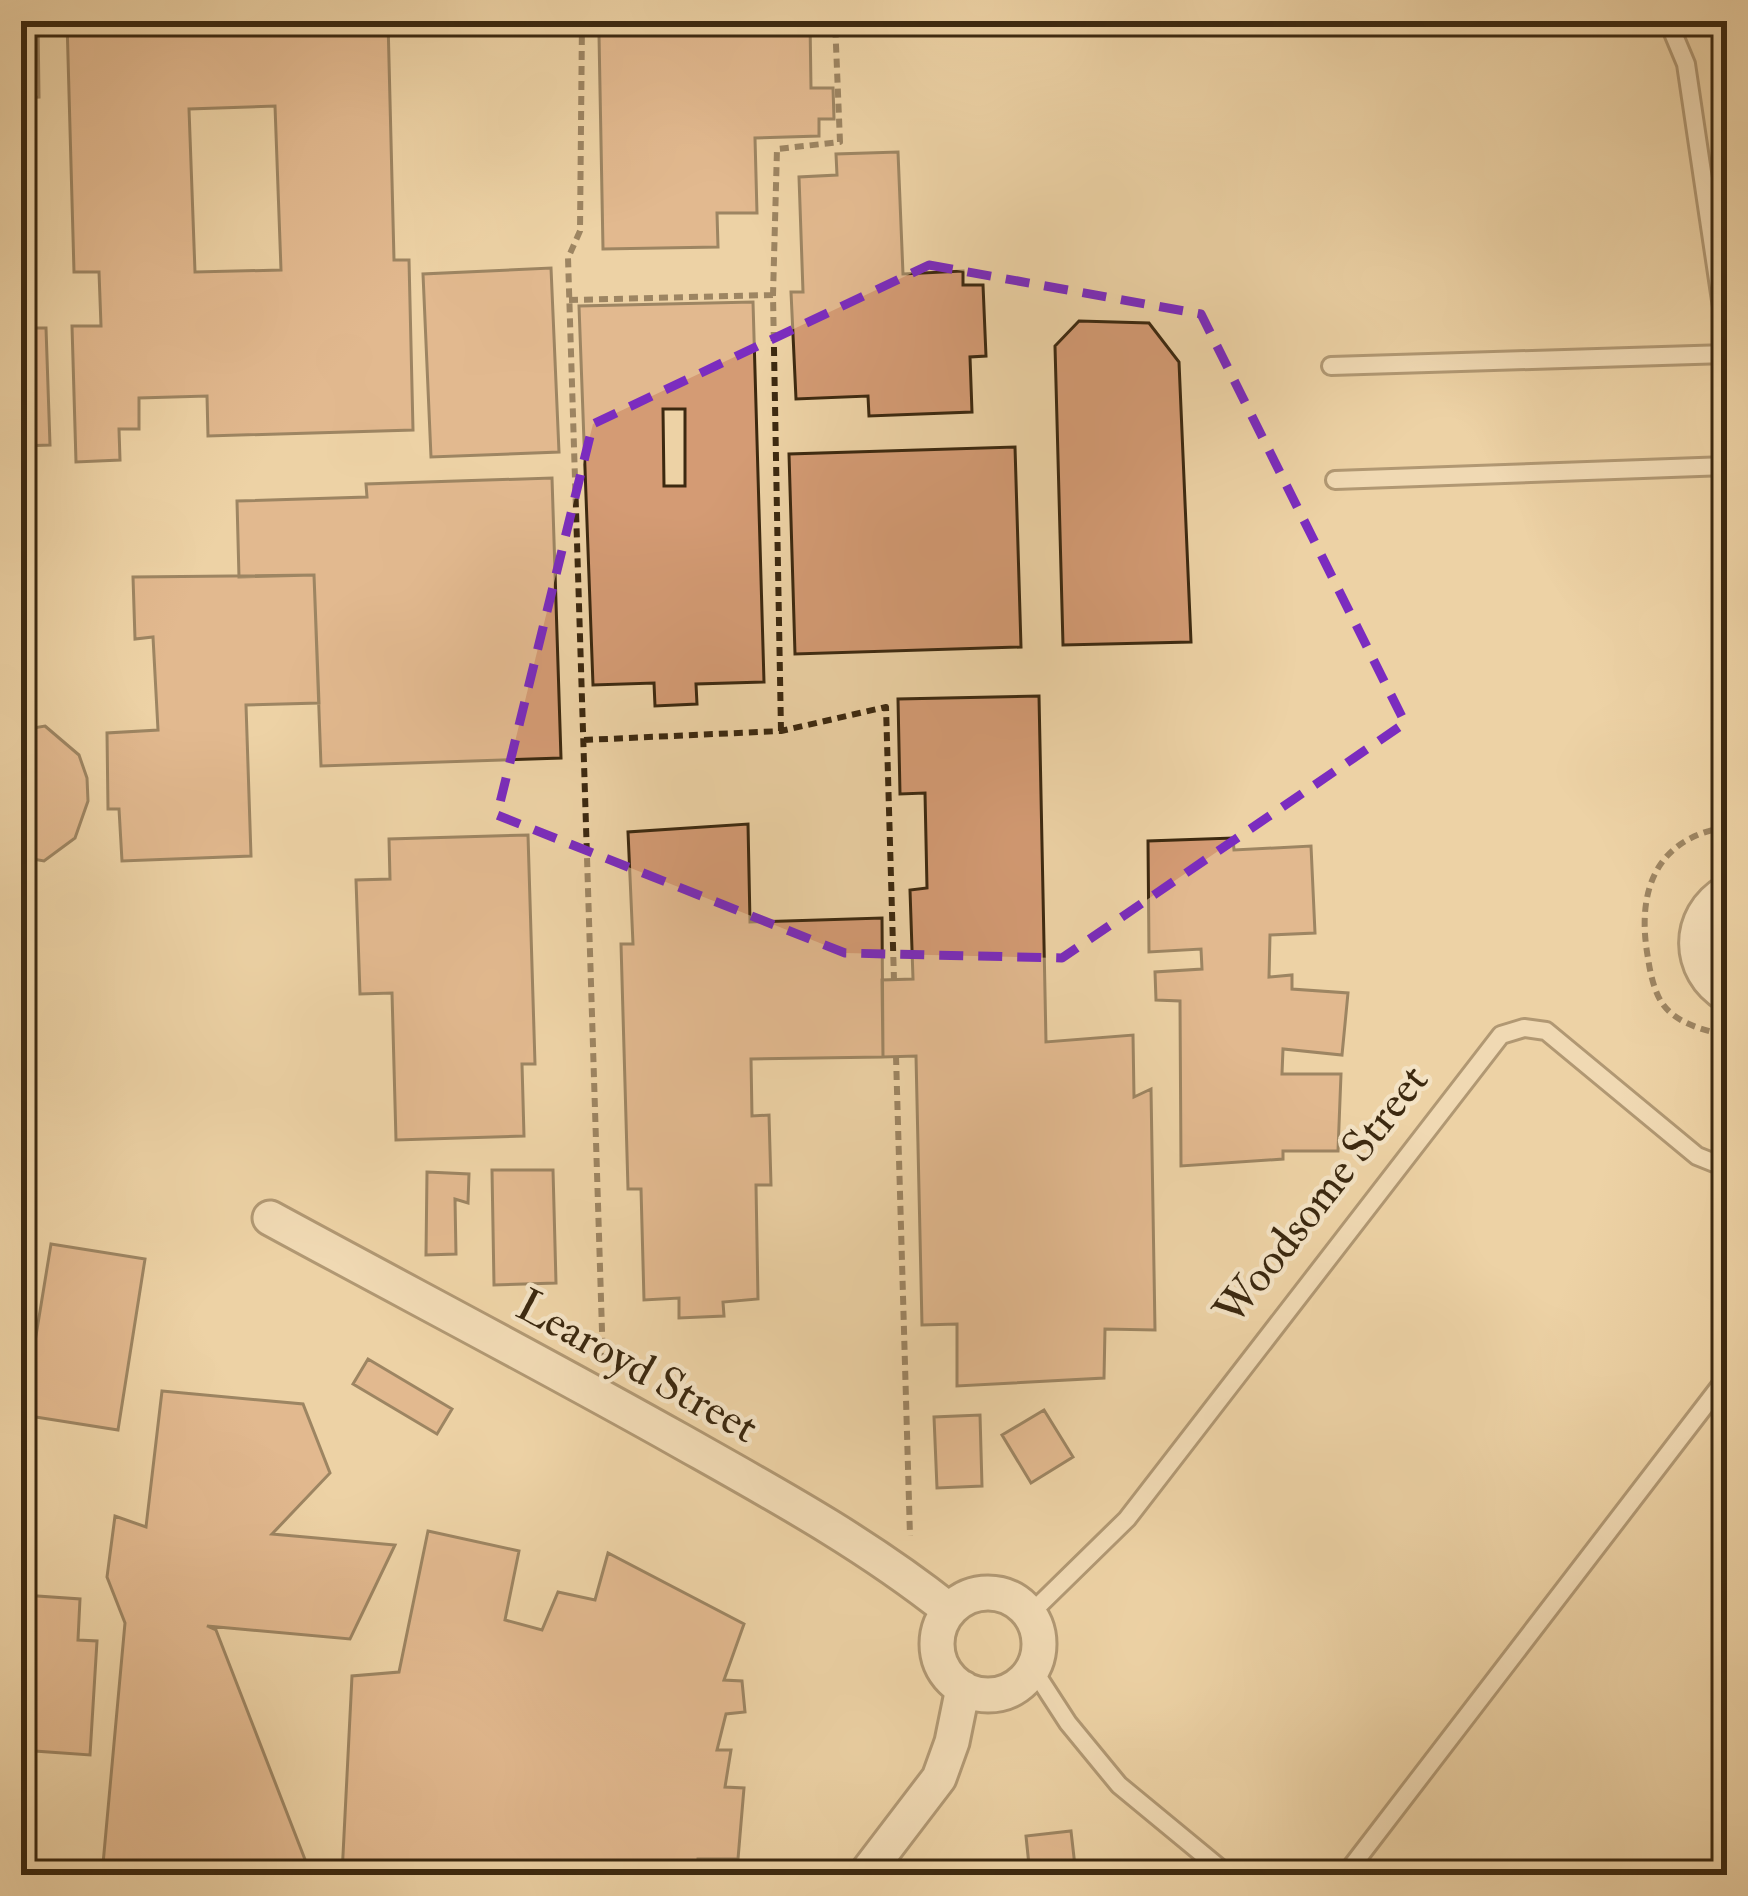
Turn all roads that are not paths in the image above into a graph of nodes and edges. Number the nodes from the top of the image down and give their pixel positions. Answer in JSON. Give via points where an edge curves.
{"nodes":[{"id":1,"x":1668,"y":21,"type":"edge"},
{"id":2,"x":1727,"y":341,"type":"edge"},
{"id":3,"x":1727,"y":354,"type":"edge"},
{"id":4,"x":1331,"y":366,"type":"dead end"},
{"id":5,"x":1727,"y":466,"type":"edge"},
{"id":6,"x":1334,"y":480,"type":"dead end"},
{"id":7,"x":1727,"y":892,"type":"edge"},
{"id":8,"x":1727,"y":995,"type":"edge"},
{"id":9,"x":1727,"y":1168,"type":"edge"},
{"id":10,"x":270,"y":1218,"type":"dead end"},
{"id":11,"x":1727,"y":1377,"type":"edge"},
{"id":12,"x":949,"y":1610,"type":"junction"},
{"id":13,"x":1030,"y":1614,"type":"junction"},
{"id":14,"x":1033,"y":1669,"type":"junction"},
{"id":15,"x":963,"y":1688,"type":"junction"},
{"id":16,"x":865,"y":1875,"type":"edge"},
{"id":17,"x":1228,"y":1875,"type":"edge"},
{"id":18,"x":1345,"y":1875,"type":"edge"}],
"edges":[{"from":1,"to":2,"type":"lane","via":[[1686,64]]},
{"from":3,"to":4,"type":"lane"},
{"from":5,"to":6,"type":"lane"},
{"from":7,"to":8,"type":"street","via":[[1706,909],[1695,944],[1707,980]]},
{"from":9,"to":13,"type":"lane","name":"Woodsome Street","via":[[1697,1156],[1546,1031],[1501,1035],[1127,1519]]},
{"from":10,"to":12,"type":"street","name":"Learoyd Street","via":[[778,1494]]},
{"from":11,"to":18,"type":"lane"},
{"from":12,"to":13,"type":"street","via":[[991,1593]]},
{"from":12,"to":15,"type":"street","via":[[938,1652]]},
{"from":13,"to":14,"type":"street","via":[[1040,1641]]},
{"from":14,"to":15,"type":"street","via":[[994,1695]]},
{"from":14,"to":17,"type":"lane","via":[[1119,1785]]},
{"from":15,"to":16,"type":"street","via":[[939,1778]]}]}
